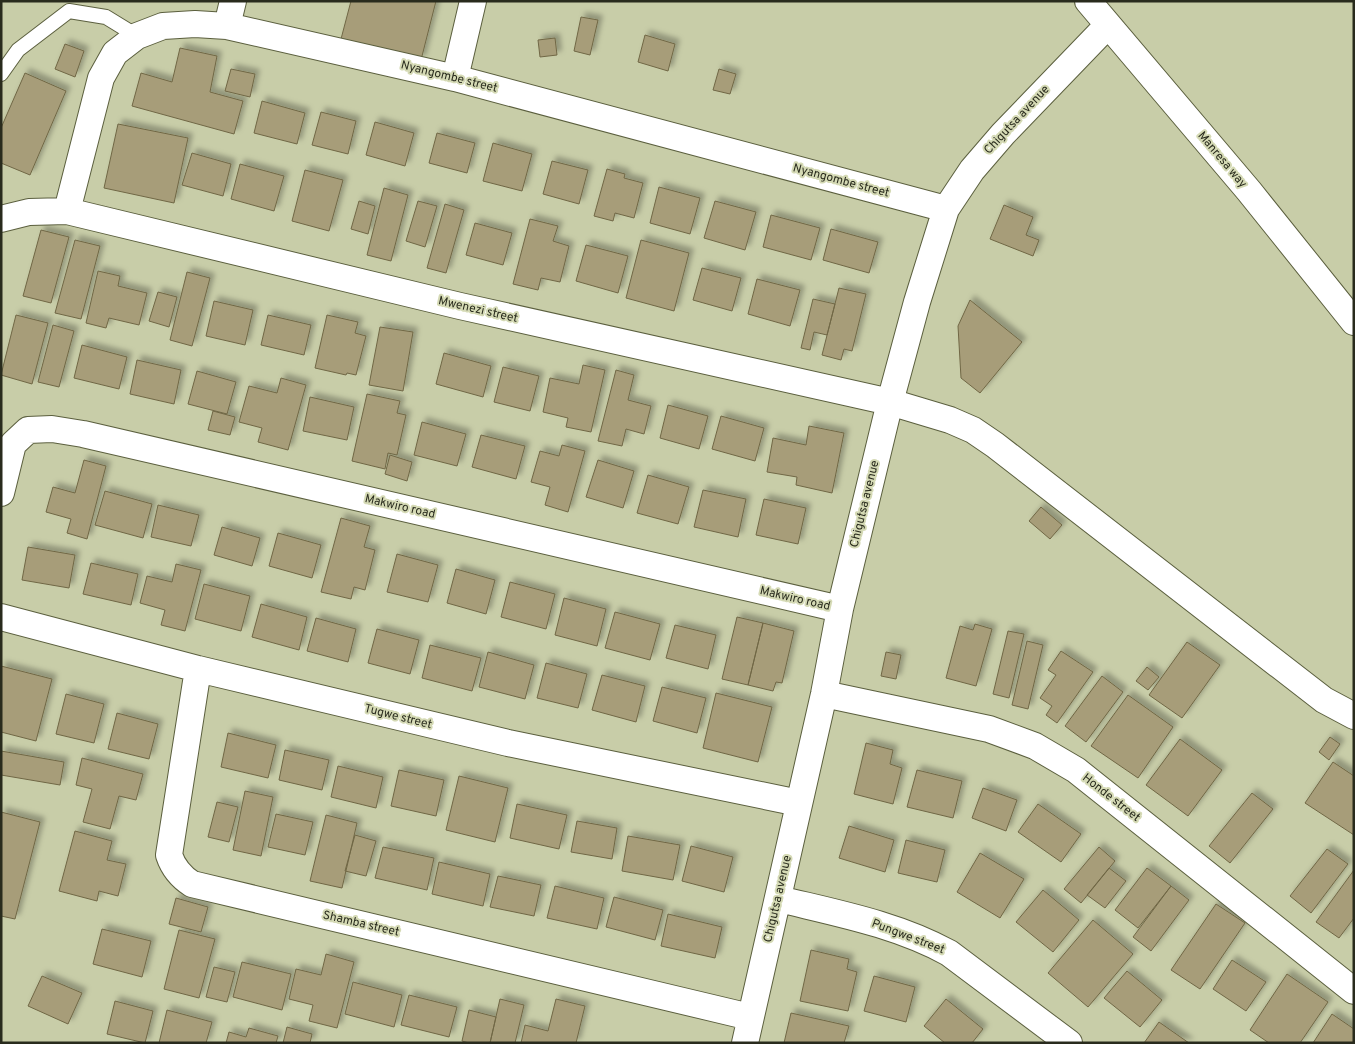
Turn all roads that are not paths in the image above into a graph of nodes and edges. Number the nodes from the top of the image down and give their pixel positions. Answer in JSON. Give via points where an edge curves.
{"nodes":[{"id":1,"x":473,"y":1,"type":"edge"},
{"id":2,"x":1088,"y":1,"type":"edge"},
{"id":3,"x":230,"y":14,"type":"edge"},
{"id":4,"x":1108,"y":25,"type":"junction"},
{"id":5,"x":137,"y":36,"type":"junction"},
{"id":6,"x":1,"y":74,"type":"edge"},
{"id":7,"x":455,"y":78,"type":"junction"},
{"id":8,"x":946,"y":209,"type":"junction"},
{"id":9,"x":67,"y":211,"type":"junction"},
{"id":10,"x":1,"y":219,"type":"edge"},
{"id":11,"x":1354,"y":322,"type":"edge"},
{"id":12,"x":890,"y":402,"type":"junction"},
{"id":13,"x":1,"y":492,"type":"edge"},
{"id":14,"x":840,"y":610,"type":"junction"},
{"id":15,"x":1,"y":617,"type":"edge"},
{"id":16,"x":198,"y":669,"type":"junction"},
{"id":17,"x":824,"y":694,"type":"junction"},
{"id":18,"x":1354,"y":716,"type":"edge"},
{"id":19,"x":799,"y":803,"type":"junction"},
{"id":20,"x":779,"y":899,"type":"junction"},
{"id":21,"x":1354,"y":991,"type":"edge"},
{"id":22,"x":750,"y":1017,"type":"junction"},
{"id":23,"x":745,"y":1043,"type":"edge"},
{"id":24,"x":1069,"y":1043,"type":"edge"}],
"edges":[{"from":1,"to":7,"type":"street"},
{"from":2,"to":4,"type":"street","name":"Manresa way"},
{"from":3,"to":5,"type":"street","name":"Nyangombe street","via":[[195,24],[163,26]]},
{"from":3,"to":7,"type":"street","name":"Nyangombe street"},
{"from":4,"to":8,"type":"street","name":"Chigutsa avenue","via":[[1003,134],[972,170]]},
{"from":4,"to":11,"type":"street","name":"Manresa way","via":[[1249,191]]},
{"from":5,"to":6,"type":"lane","via":[[106,17],[69,11],[18,50]]},
{"from":5,"to":9,"type":"street","name":"Nyangombe street","via":[[115,53],[101,78]]},
{"from":7,"to":8,"type":"street","name":"Nyangombe street"},
{"from":8,"to":12,"type":"street","name":"Chigutsa avenue"},
{"from":9,"to":10,"type":"street","name":"Mwenezi street","via":[[29,212]]},
{"from":9,"to":12,"type":"street","name":"Mwenezi street","via":[[460,306]]},
{"from":12,"to":14,"type":"street","name":"Chigutsa avenue"},
{"from":12,"to":18,"type":"street","name":"Mwenezi street","via":[[973,430],[1324,700]]},
{"from":13,"to":14,"type":"street","name":"Makwiro road","via":[[13,444],[28,430],[52,429]]},
{"from":14,"to":17,"type":"street","name":"Chigutsa avenue"},
{"from":15,"to":16,"type":"street","name":"Tugwe street"},
{"from":16,"to":19,"type":"street","name":"Tugwe street","via":[[508,743]]},
{"from":16,"to":22,"type":"street","name":"Shamba street","via":[[169,855],[175,868],[192,884]]},
{"from":17,"to":19,"type":"street","name":"Chigutsa avenue"},
{"from":17,"to":21,"type":"street","name":"Honde street","via":[[989,729],[1035,746],[1076,770]]},
{"from":19,"to":20,"type":"street","name":"Chigutsa avenue"},
{"from":20,"to":22,"type":"street","name":"Chigutsa avenue"},
{"from":20,"to":24,"type":"street","name":"Pungwe street","via":[[855,917],[932,943]]},
{"from":22,"to":23,"type":"street","name":"Chigutsa avenue"}]}
